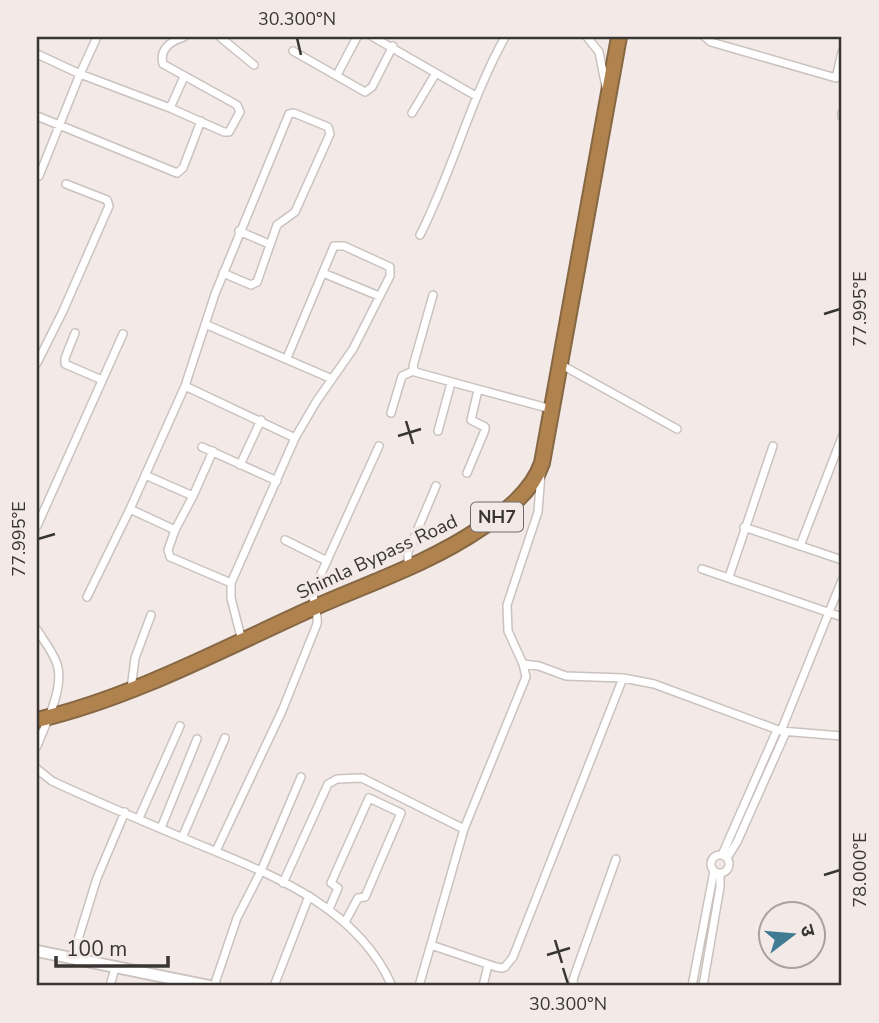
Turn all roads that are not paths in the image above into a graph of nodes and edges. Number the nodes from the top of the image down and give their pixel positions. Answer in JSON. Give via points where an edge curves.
{"nodes":[{"id":1,"x":97,"y":37,"type":"edge"},
{"id":2,"x":184,"y":37,"type":"edge"},
{"id":3,"x":220,"y":37,"type":"edge"},
{"id":4,"x":357,"y":37,"type":"edge"},
{"id":5,"x":373,"y":37,"type":"edge"},
{"id":6,"x":505,"y":37,"type":"edge"},
{"id":7,"x":587,"y":37,"type":"edge"},
{"id":8,"x":619,"y":37,"type":"edge"},
{"id":9,"x":705,"y":37,"type":"edge"},
{"id":10,"x":393,"y":47,"type":"junction"},
{"id":11,"x":293,"y":51,"type":"dead end"},
{"id":12,"x":842,"y":52,"type":"edge"},
{"id":13,"x":37,"y":54,"type":"edge"},
{"id":14,"x":254,"y":65,"type":"dead end"},
{"id":15,"x":436,"y":73,"type":"junction"},
{"id":16,"x":80,"y":74,"type":"junction"},
{"id":17,"x":337,"y":75,"type":"junction"},
{"id":18,"x":184,"y":77,"type":"junction"},
{"id":19,"x":839,"y":79,"type":"edge"},
{"id":20,"x":608,"y":94,"type":"junction"},
{"id":21,"x":476,"y":96,"type":"junction"},
{"id":22,"x":170,"y":108,"type":"junction"},
{"id":23,"x":412,"y":113,"type":"dead end"},
{"id":24,"x":37,"y":116,"type":"edge"},
{"id":25,"x":201,"y":121,"type":"junction"},
{"id":26,"x":59,"y":125,"type":"junction"},
{"id":27,"x":37,"y":177,"type":"edge"},
{"id":28,"x":66,"y":184,"type":"dead end"},
{"id":29,"x":239,"y":231,"type":"junction"},
{"id":30,"x":420,"y":235,"type":"dead end"},
{"id":31,"x":269,"y":244,"type":"junction"},
{"id":32,"x":223,"y":273,"type":"junction"},
{"id":33,"x":323,"y":273,"type":"junction"},
{"id":34,"x":433,"y":295,"type":"dead end"},
{"id":35,"x":379,"y":296,"type":"junction"},
{"id":36,"x":205,"y":324,"type":"junction"},
{"id":37,"x":75,"y":333,"type":"dead end"},
{"id":38,"x":123,"y":334,"type":"dead end"},
{"id":39,"x":286,"y":358,"type":"junction"},
{"id":40,"x":37,"y":363,"type":"edge"},
{"id":41,"x":559,"y":363,"type":"junction"},
{"id":42,"x":414,"y":371,"type":"junction"},
{"id":43,"x":332,"y":379,"type":"junction"},
{"id":44,"x":102,"y":380,"type":"junction"},
{"id":45,"x":451,"y":383,"type":"junction"},
{"id":46,"x":185,"y":386,"type":"junction"},
{"id":47,"x":478,"y":390,"type":"junction"},
{"id":48,"x":552,"y":409,"type":"junction"},
{"id":49,"x":391,"y":413,"type":"dead end"},
{"id":50,"x":261,"y":421,"type":"junction"},
{"id":51,"x":677,"y":429,"type":"dead end"},
{"id":52,"x":438,"y":430,"type":"dead end"},
{"id":53,"x":842,"y":437,"type":"edge"},
{"id":54,"x":295,"y":438,"type":"junction"},
{"id":55,"x":379,"y":446,"type":"dead end"},
{"id":56,"x":773,"y":446,"type":"dead end"},
{"id":57,"x":202,"y":447,"type":"dead end"},
{"id":58,"x":213,"y":451,"type":"junction"},
{"id":59,"x":542,"y":463,"type":"junction"},
{"id":60,"x":240,"y":465,"type":"junction"},
{"id":61,"x":467,"y":473,"type":"dead end"},
{"id":62,"x":145,"y":475,"type":"junction"},
{"id":63,"x":277,"y":481,"type":"junction"},
{"id":64,"x":436,"y":486,"type":"dead end"},
{"id":65,"x":193,"y":496,"type":"junction"},
{"id":66,"x":130,"y":509,"type":"junction"},
{"id":67,"x":37,"y":526,"type":"edge"},
{"id":68,"x":744,"y":527,"type":"junction"},
{"id":69,"x":175,"y":530,"type":"junction"},
{"id":70,"x":285,"y":540,"type":"dead end"},
{"id":71,"x":800,"y":545,"type":"junction"},
{"id":72,"x":842,"y":560,"type":"edge"},
{"id":73,"x":327,"y":561,"type":"junction"},
{"id":74,"x":408,"y":566,"type":"junction"},
{"id":75,"x":702,"y":569,"type":"dead end"},
{"id":76,"x":729,"y":577,"type":"junction"},
{"id":77,"x":842,"y":580,"type":"edge"},
{"id":78,"x":231,"y":583,"type":"junction"},
{"id":79,"x":87,"y":597,"type":"dead end"},
{"id":80,"x":313,"y":608,"type":"junction"},
{"id":81,"x":830,"y":612,"type":"junction"},
{"id":82,"x":151,"y":615,"type":"dead end"},
{"id":83,"x":842,"y":617,"type":"edge"},
{"id":84,"x":37,"y":630,"type":"edge"},
{"id":85,"x":242,"y":640,"type":"junction"},
{"id":86,"x":523,"y":664,"type":"junction"},
{"id":87,"x":623,"y":678,"type":"junction"},
{"id":88,"x":131,"y":690,"type":"junction"},
{"id":89,"x":43,"y":719,"type":"edge"},
{"id":90,"x":180,"y":726,"type":"dead end"},
{"id":91,"x":781,"y":731,"type":"junction"},
{"id":92,"x":842,"y":736,"type":"edge"},
{"id":93,"x":225,"y":738,"type":"dead end"},
{"id":94,"x":197,"y":739,"type":"dead end"},
{"id":95,"x":37,"y":746,"type":"edge"},
{"id":96,"x":37,"y":769,"type":"edge"},
{"id":97,"x":301,"y":777,"type":"dead end"},
{"id":98,"x":125,"y":813,"type":"junction"},
{"id":99,"x":139,"y":818,"type":"junction"},
{"id":100,"x":161,"y":828,"type":"junction"},
{"id":101,"x":464,"y":829,"type":"junction"},
{"id":102,"x":183,"y":838,"type":"junction"},
{"id":103,"x":216,"y":851,"type":"junction"},
{"id":104,"x":725,"y":857,"type":"junction"},
{"id":105,"x":616,"y":859,"type":"dead end"},
{"id":106,"x":261,"y":871,"type":"junction"},
{"id":107,"x":717,"y":872,"type":"junction"},
{"id":108,"x":283,"y":883,"type":"junction"},
{"id":109,"x":309,"y":897,"type":"junction"},
{"id":110,"x":329,"y":909,"type":"junction"},
{"id":111,"x":345,"y":922,"type":"junction"},
{"id":112,"x":431,"y":945,"type":"junction"},
{"id":113,"x":37,"y":951,"type":"edge"},
{"id":114,"x":72,"y":959,"type":"junction"},
{"id":115,"x":488,"y":965,"type":"junction"},
{"id":116,"x":115,"y":968,"type":"junction"},
{"id":117,"x":110,"y":986,"type":"edge"},
{"id":118,"x":211,"y":986,"type":"edge"},
{"id":119,"x":274,"y":986,"type":"edge"},
{"id":120,"x":392,"y":986,"type":"edge"},
{"id":121,"x":419,"y":986,"type":"edge"},
{"id":122,"x":483,"y":986,"type":"edge"},
{"id":123,"x":574,"y":986,"type":"edge"},
{"id":124,"x":692,"y":986,"type":"edge"},
{"id":125,"x":703,"y":986,"type":"edge"}],
"edges":[{"from":1,"to":16,"type":"street"},
{"from":2,"to":18,"type":"street","via":[[170,42],[162,60]]},
{"from":3,"to":14,"type":"street"},
{"from":4,"to":17,"type":"street"},
{"from":5,"to":10,"type":"street"},
{"from":6,"to":21,"type":"street"},
{"from":7,"to":20,"type":"street","via":[[599,52]]},
{"from":8,"to":20,"type":"highway","name":"Shimla Bypass Road","number":"NH7"},
{"from":9,"to":19,"type":"street"},
{"from":10,"to":15,"type":"street"},
{"from":10,"to":17,"type":"street","via":[[368,91]]},
{"from":11,"to":17,"type":"street"},
{"from":12,"to":19,"type":"street"},
{"from":13,"to":16,"type":"street"},
{"from":15,"to":21,"type":"street"},
{"from":15,"to":23,"type":"street"},
{"from":16,"to":22,"type":"street"},
{"from":16,"to":26,"type":"street"},
{"from":18,"to":22,"type":"street"},
{"from":18,"to":25,"type":"street","via":[[239,107],[228,132]]},
{"from":20,"to":41,"type":"highway","name":"Shimla Bypass Road","number":"NH7"},
{"from":21,"to":30,"type":"street"},
{"from":22,"to":25,"type":"street"},
{"from":24,"to":26,"type":"street"},
{"from":25,"to":26,"type":"street","via":[[184,168],[177,173]]},
{"from":26,"to":27,"type":"street"},
{"from":28,"to":40,"type":"street","via":[[107,200],[109,206]]},
{"from":29,"to":31,"type":"street"},
{"from":29,"to":31,"type":"street","via":[[289,114],[325,125],[330,134],[295,212],[277,225]]},
{"from":29,"to":32,"type":"street"},
{"from":31,"to":32,"type":"street","via":[[255,284]]},
{"from":32,"to":36,"type":"street"},
{"from":33,"to":35,"type":"street"},
{"from":33,"to":35,"type":"street","via":[[334,246],[344,246],[390,267]]},
{"from":33,"to":39,"type":"street"},
{"from":34,"to":42,"type":"street"},
{"from":35,"to":43,"type":"street"},
{"from":36,"to":39,"type":"street"},
{"from":36,"to":46,"type":"street"},
{"from":37,"to":44,"type":"street","via":[[65,364]]},
{"from":38,"to":44,"type":"street"},
{"from":39,"to":43,"type":"street"},
{"from":41,"to":48,"type":"highway","name":"Shimla Bypass Road","number":"NH7"},
{"from":41,"to":51,"type":"street"},
{"from":42,"to":45,"type":"street"},
{"from":42,"to":49,"type":"street","via":[[402,376]]},
{"from":43,"to":54,"type":"street"},
{"from":44,"to":67,"type":"street"},
{"from":45,"to":47,"type":"street"},
{"from":45,"to":52,"type":"street"},
{"from":46,"to":50,"type":"street"},
{"from":46,"to":62,"type":"street"},
{"from":47,"to":48,"type":"street"},
{"from":47,"to":61,"type":"street","via":[[471,422],[485,430]]},
{"from":48,"to":59,"type":"highway","name":"Shimla Bypass Road","number":"NH7"},
{"from":50,"to":54,"type":"street"},
{"from":50,"to":60,"type":"street"},
{"from":53,"to":71,"type":"street"},
{"from":54,"to":63,"type":"street"},
{"from":55,"to":73,"type":"street"},
{"from":56,"to":68,"type":"street"},
{"from":57,"to":58,"type":"street"},
{"from":58,"to":60,"type":"street"},
{"from":58,"to":65,"type":"street"},
{"from":59,"to":74,"type":"highway","name":"Shimla Bypass Road","number":"NH7","via":[[511,507],[457,543]]},
{"from":59,"to":86,"type":"street","via":[[538,512],[507,605],[508,631]]},
{"from":60,"to":63,"type":"street"},
{"from":62,"to":65,"type":"street"},
{"from":62,"to":66,"type":"street"},
{"from":63,"to":78,"type":"street"},
{"from":64,"to":74,"type":"street","via":[[408,552]]},
{"from":65,"to":69,"type":"street"},
{"from":66,"to":69,"type":"street"},
{"from":66,"to":79,"type":"street"},
{"from":68,"to":71,"type":"street"},
{"from":68,"to":76,"type":"street"},
{"from":69,"to":78,"type":"street","via":[[170,557]]},
{"from":70,"to":73,"type":"street"},
{"from":71,"to":72,"type":"street"},
{"from":73,"to":80,"type":"street","via":[[313,592]]},
{"from":74,"to":80,"type":"highway","name":"Shimla Bypass Road","number":"NH7"},
{"from":75,"to":76,"type":"street"},
{"from":76,"to":81,"type":"street"},
{"from":77,"to":81,"type":"street"},
{"from":78,"to":85,"type":"street"},
{"from":80,"to":85,"type":"highway","name":"Shimla Bypass Road","number":"NH7"},
{"from":80,"to":103,"type":"street","via":[[317,624]]},
{"from":81,"to":83,"type":"street"},
{"from":81,"to":91,"type":"street"},
{"from":82,"to":88,"type":"street","via":[[135,658]]},
{"from":84,"to":89,"type":"street","via":[[58,669],[58,684]]},
{"from":85,"to":88,"type":"highway","name":"Shimla Bypass Road","number":"NH7"},
{"from":86,"to":87,"type":"street","via":[[566,677]]},
{"from":86,"to":101,"type":"street","via":[[524,684]]},
{"from":87,"to":91,"type":"street","via":[[654,684]]},
{"from":87,"to":115,"type":"street","via":[[513,957],[505,967]]},
{"from":88,"to":89,"type":"highway","name":"Shimla Bypass Road","number":"NH7"},
{"from":89,"to":95,"type":"street"},
{"from":90,"to":99,"type":"street"},
{"from":91,"to":92,"type":"street"},
{"from":91,"to":104,"type":"street"},
{"from":93,"to":102,"type":"street"},
{"from":94,"to":100,"type":"street"},
{"from":96,"to":98,"type":"street","via":[[52,781]]},
{"from":97,"to":106,"type":"street"},
{"from":98,"to":99,"type":"street"},
{"from":98,"to":114,"type":"street","via":[[97,878]]},
{"from":99,"to":100,"type":"street"},
{"from":100,"to":102,"type":"street"},
{"from":101,"to":108,"type":"street","via":[[362,778],[337,779],[328,784]]},
{"from":101,"to":112,"type":"street"},
{"from":102,"to":103,"type":"street"},
{"from":103,"to":106,"type":"street"},
{"from":104,"to":107,"type":"street","via":[[729,867]]},
{"from":104,"to":107,"type":"street","via":[[716,855],[711,860]]},
{"from":105,"to":123,"type":"street","via":[[572,980]]},
{"from":106,"to":108,"type":"street"},
{"from":106,"to":118,"type":"street"},
{"from":107,"to":124,"type":"street"},
{"from":107,"to":125,"type":"street","via":[[720,887]]},
{"from":108,"to":109,"type":"street"},
{"from":109,"to":110,"type":"street"},
{"from":109,"to":119,"type":"street"},
{"from":110,"to":111,"type":"street"},
{"from":110,"to":111,"type":"street","via":[[338,888],[331,883],[369,798],[401,813],[365,897],[358,898]]},
{"from":111,"to":120,"type":"street","via":[[378,959]]},
{"from":112,"to":115,"type":"street"},
{"from":112,"to":121,"type":"street"},
{"from":113,"to":114,"type":"street"},
{"from":114,"to":116,"type":"street"},
{"from":115,"to":122,"type":"street"},
{"from":116,"to":117,"type":"street"},
{"from":116,"to":118,"type":"street"}]}
